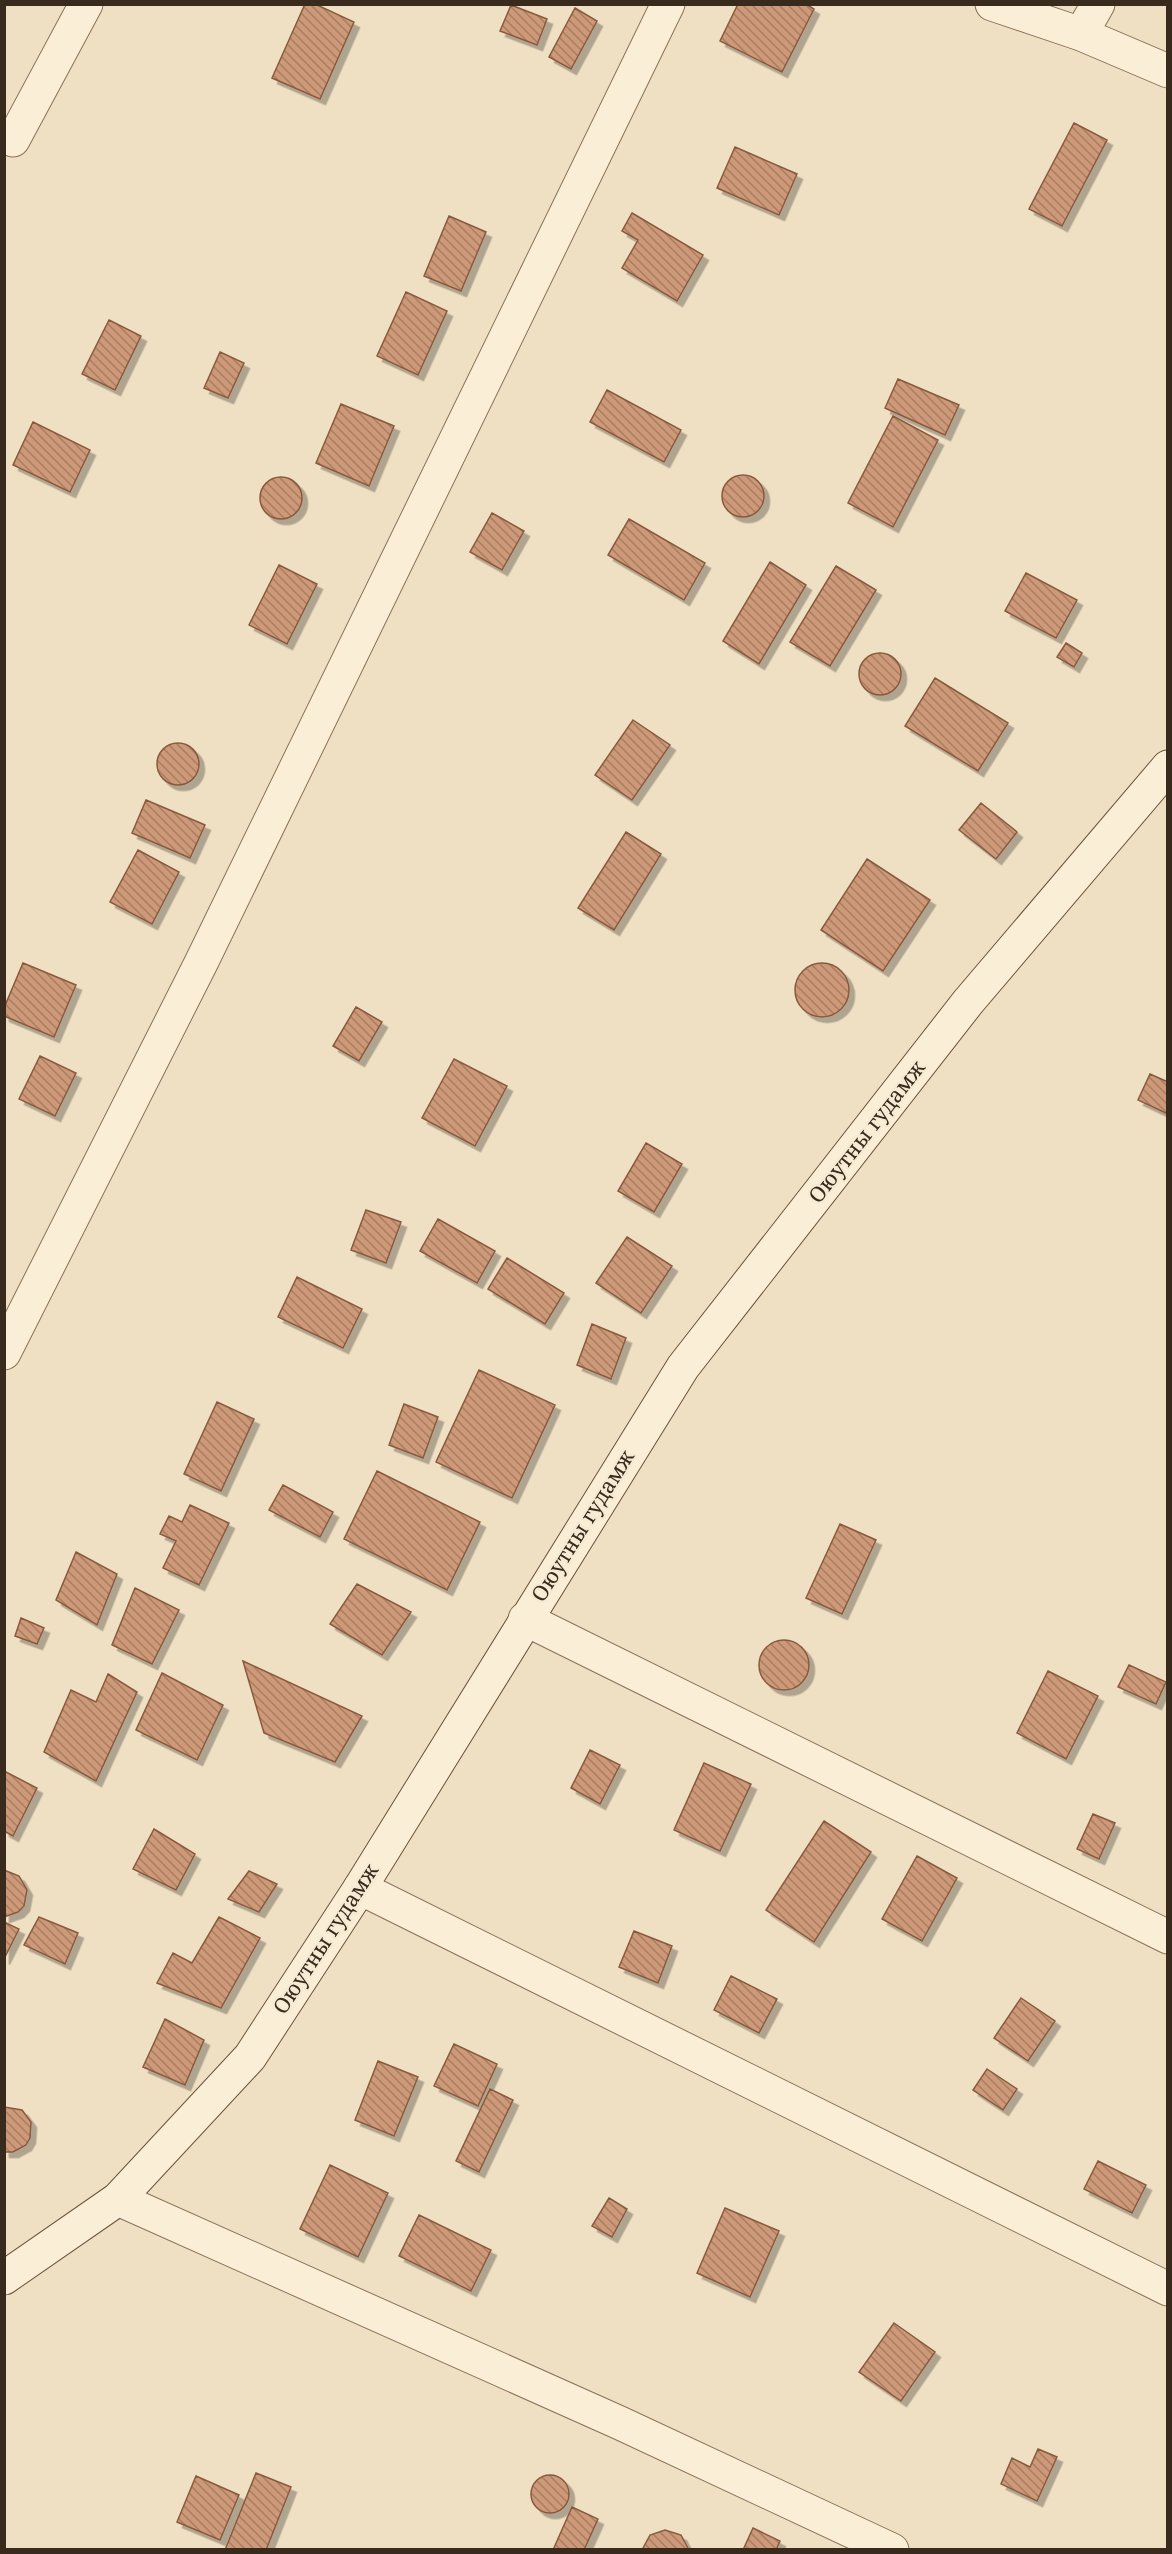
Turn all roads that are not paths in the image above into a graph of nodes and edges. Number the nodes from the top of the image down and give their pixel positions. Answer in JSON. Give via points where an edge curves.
{"nodes":[{"id":1,"x":86,"y":4,"type":"edge"},
{"id":2,"x":668,"y":4,"type":"edge"},
{"id":3,"x":992,"y":4,"type":"edge"},
{"id":4,"x":1098,"y":4,"type":"edge"},
{"id":5,"x":1081,"y":34,"type":"junction"},
{"id":6,"x":1167,"y":71,"type":"edge"},
{"id":7,"x":14,"y":140,"type":"dead end"},
{"id":8,"x":1167,"y":767,"type":"edge"},
{"id":9,"x":4,"y":1353,"type":"edge"},
{"id":10,"x":525,"y":1619,"type":"junction"},
{"id":11,"x":360,"y":1888,"type":"junction"},
{"id":12,"x":1167,"y":1937,"type":"edge"},
{"id":13,"x":118,"y":2199,"type":"junction"},
{"id":14,"x":4,"y":2278,"type":"edge"},
{"id":15,"x":1167,"y":2289,"type":"edge"},
{"id":16,"x":892,"y":2550,"type":"edge"}],
"edges":[{"from":1,"to":7,"type":"street"},
{"from":2,"to":9,"type":"street","via":[[201,963]]},
{"from":3,"to":5,"type":"street"},
{"from":4,"to":5,"type":"street"},
{"from":5,"to":6,"type":"street"},
{"from":8,"to":10,"type":"street","name":"Оюутны гудамж","via":[[968,1002],[683,1367]]},
{"from":10,"to":11,"type":"street","name":"Оюутны гудамж"},
{"from":10,"to":12,"type":"street"},
{"from":11,"to":13,"type":"street","name":"Оюутны гудамж","via":[[250,2057]]},
{"from":11,"to":15,"type":"street"},
{"from":13,"to":14,"type":"street","name":"Оюутны гудамж"},
{"from":13,"to":16,"type":"street","via":[[620,2423]]}]}
